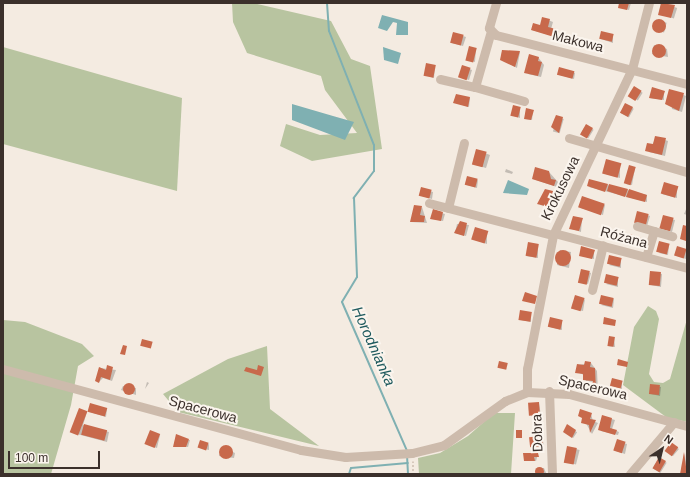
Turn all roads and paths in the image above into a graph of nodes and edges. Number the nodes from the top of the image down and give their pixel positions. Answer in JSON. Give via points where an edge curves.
{"nodes":[{"id":1,"x":496,"y":3,"type":"edge"},
{"id":2,"x":649,"y":4,"type":"edge"},
{"id":3,"x":491,"y":31,"type":"junction"},
{"id":4,"x":632,"y":69,"type":"junction"},
{"id":5,"x":440,"y":78,"type":"dead end"},
{"id":6,"x":687,"y":84,"type":"edge"},
{"id":7,"x":475,"y":87,"type":"junction"},
{"id":8,"x":524,"y":101,"type":"dead end"},
{"id":9,"x":569,"y":138,"type":"dead end"},
{"id":10,"x":464,"y":143,"type":"dead end"},
{"id":11,"x":596,"y":147,"type":"junction"},
{"id":12,"x":687,"y":172,"type":"edge"},
{"id":13,"x":429,"y":203,"type":"dead end"},
{"id":14,"x":448,"y":208,"type":"junction"},
{"id":15,"x":637,"y":226,"type":"dead end"},
{"id":16,"x":654,"y":231,"type":"junction"},
{"id":17,"x":553,"y":234,"type":"junction"},
{"id":18,"x":672,"y":236,"type":"dead end"},
{"id":19,"x":603,"y":245,"type":"junction"},
{"id":20,"x":646,"y":257,"type":"junction"},
{"id":21,"x":687,"y":268,"type":"edge"},
{"id":22,"x":592,"y":290,"type":"dead end"},
{"id":23,"x":3,"y":369,"type":"edge"},
{"id":24,"x":550,"y":391,"type":"junction"},
{"id":25,"x":527,"y":392,"type":"junction"},
{"id":26,"x":674,"y":422,"type":"junction"},
{"id":27,"x":687,"y":426,"type":"edge"},
{"id":28,"x":412,"y":453,"type":"junction"},
{"id":29,"x":413,"y":474,"type":"edge"},
{"id":30,"x":552,"y":474,"type":"edge"},
{"id":31,"x":630,"y":474,"type":"edge"}],
"edges":[{"from":1,"to":3,"type":"street"},
{"from":2,"to":4,"type":"street","name":"Krokusowa"},
{"from":3,"to":4,"type":"street","name":"Makowa","via":[[496,35]]},
{"from":3,"to":7,"type":"street"},
{"from":4,"to":6,"type":"street","name":"Makowa"},
{"from":4,"to":11,"type":"street","name":"Krokusowa"},
{"from":5,"to":7,"type":"street"},
{"from":7,"to":8,"type":"street"},
{"from":9,"to":11,"type":"street"},
{"from":10,"to":14,"type":"street"},
{"from":11,"to":12,"type":"street"},
{"from":11,"to":17,"type":"street","name":"Krokusowa"},
{"from":13,"to":14,"type":"street","name":"Różana"},
{"from":14,"to":17,"type":"street","name":"Różana"},
{"from":15,"to":16,"type":"street"},
{"from":16,"to":18,"type":"street"},
{"from":16,"to":20,"type":"street"},
{"from":17,"to":19,"type":"street","name":"Różana"},
{"from":17,"to":25,"type":"street","name":"Krokusowa","via":[[527,369]]},
{"from":19,"to":20,"type":"street","name":"Różana"},
{"from":19,"to":22,"type":"street"},
{"from":20,"to":21,"type":"street","name":"Różana"},
{"from":23,"to":28,"type":"street","name":"Spacerowa","via":[[301,450],[345,457]]},
{"from":24,"to":25,"type":"street","name":"Spacerowa"},
{"from":24,"to":26,"type":"street","name":"Spacerowa"},
{"from":24,"to":30,"type":"street","name":"Dobra"},
{"from":25,"to":28,"type":"street","name":"Spacerowa","via":[[505,401],[444,445]]},
{"from":26,"to":27,"type":"street","name":"Spacerowa"},
{"from":26,"to":31,"type":"street"},
{"from":28,"to":29,"type":"path"}]}
